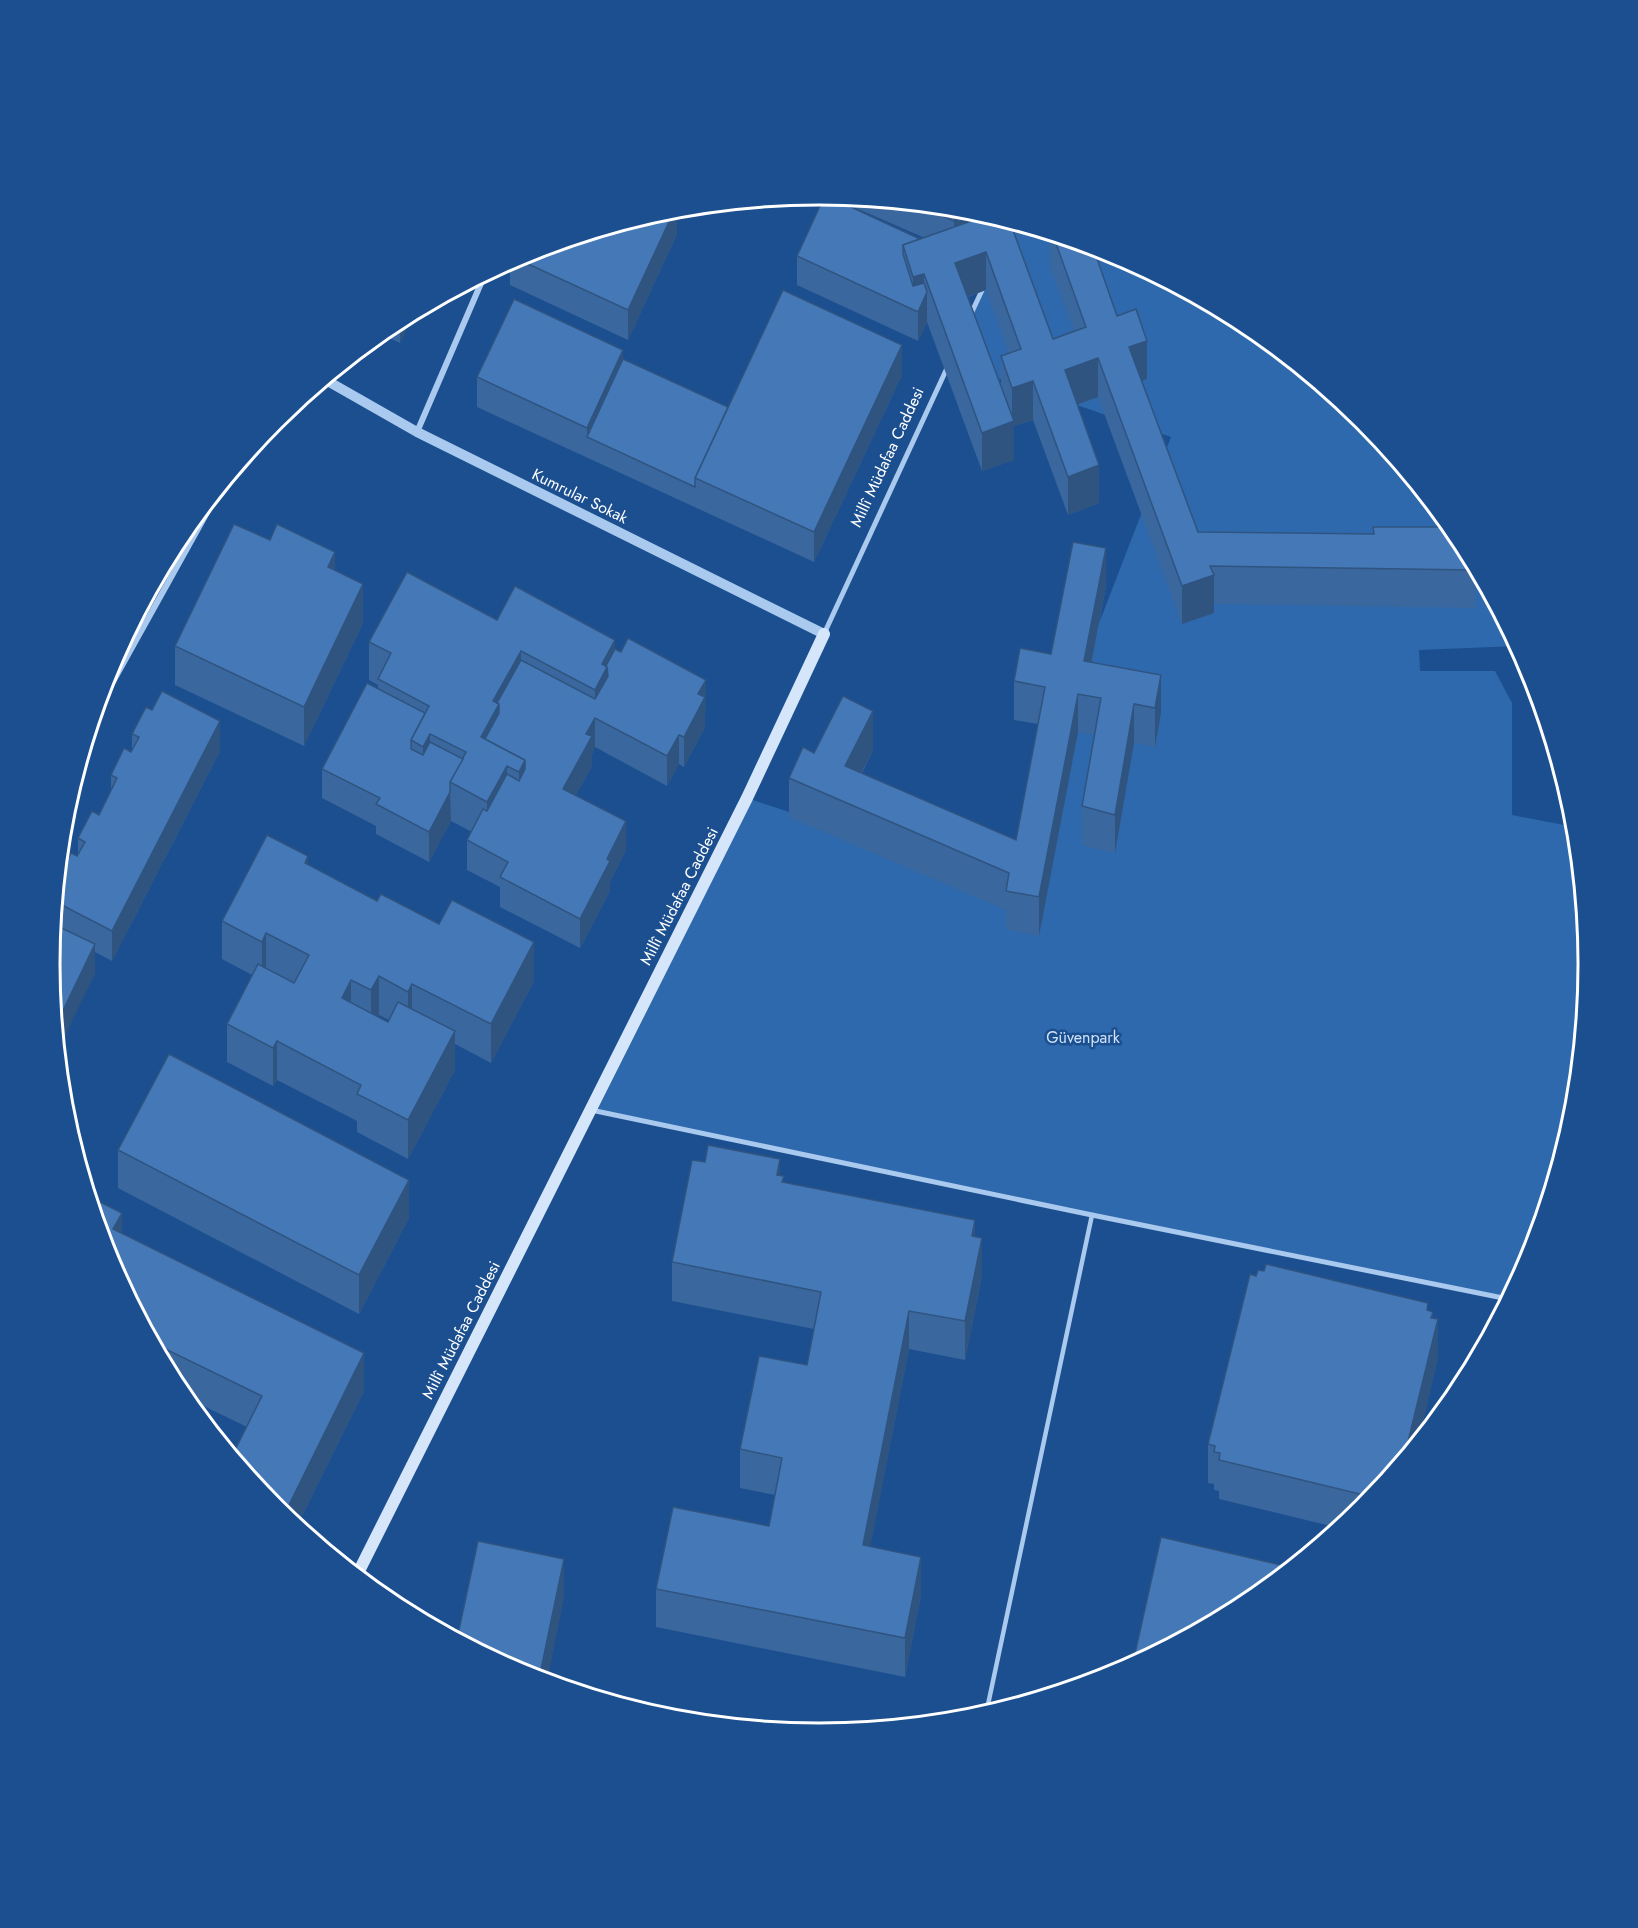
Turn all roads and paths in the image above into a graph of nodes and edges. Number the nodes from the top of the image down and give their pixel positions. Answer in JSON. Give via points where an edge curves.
{"nodes":[{"id":1,"x":989,"y":276,"type":"edge"},
{"id":2,"x":481,"y":284,"type":"edge"},
{"id":3,"x":969,"y":319,"type":"edge"},
{"id":4,"x":950,"y":362,"type":"edge"},
{"id":5,"x":331,"y":383,"type":"edge"},
{"id":6,"x":417,"y":432,"type":"junction"},
{"id":7,"x":196,"y":530,"type":"edge"},
{"id":8,"x":824,"y":634,"type":"junction"},
{"id":9,"x":129,"y":648,"type":"edge"},
{"id":10,"x":590,"y":1110,"type":"junction"},
{"id":11,"x":1092,"y":1215,"type":"junction"},
{"id":12,"x":1501,"y":1298,"type":"edge"},
{"id":13,"x":360,"y":1568,"type":"edge"},
{"id":14,"x":988,"y":1703,"type":"edge"}],
"edges":[{"from":1,"to":3,"type":"street"},
{"from":2,"to":6,"type":"street"},
{"from":4,"to":8,"type":"street","name":"Millî Müdafaa Caddesi"},
{"from":5,"to":6,"type":"street","name":"Kumrular Sokak"},
{"from":6,"to":8,"type":"street","name":"Kumrular Sokak"},
{"from":7,"to":9,"type":"street"},
{"from":8,"to":10,"type":"main road","name":"Millî Müdafaa Caddesi","via":[[747,798]]},
{"from":10,"to":11,"type":"street"},
{"from":10,"to":13,"type":"main road","name":"Millî Müdafaa Caddesi"},
{"from":11,"to":12,"type":"street"},
{"from":11,"to":14,"type":"lane"}]}
